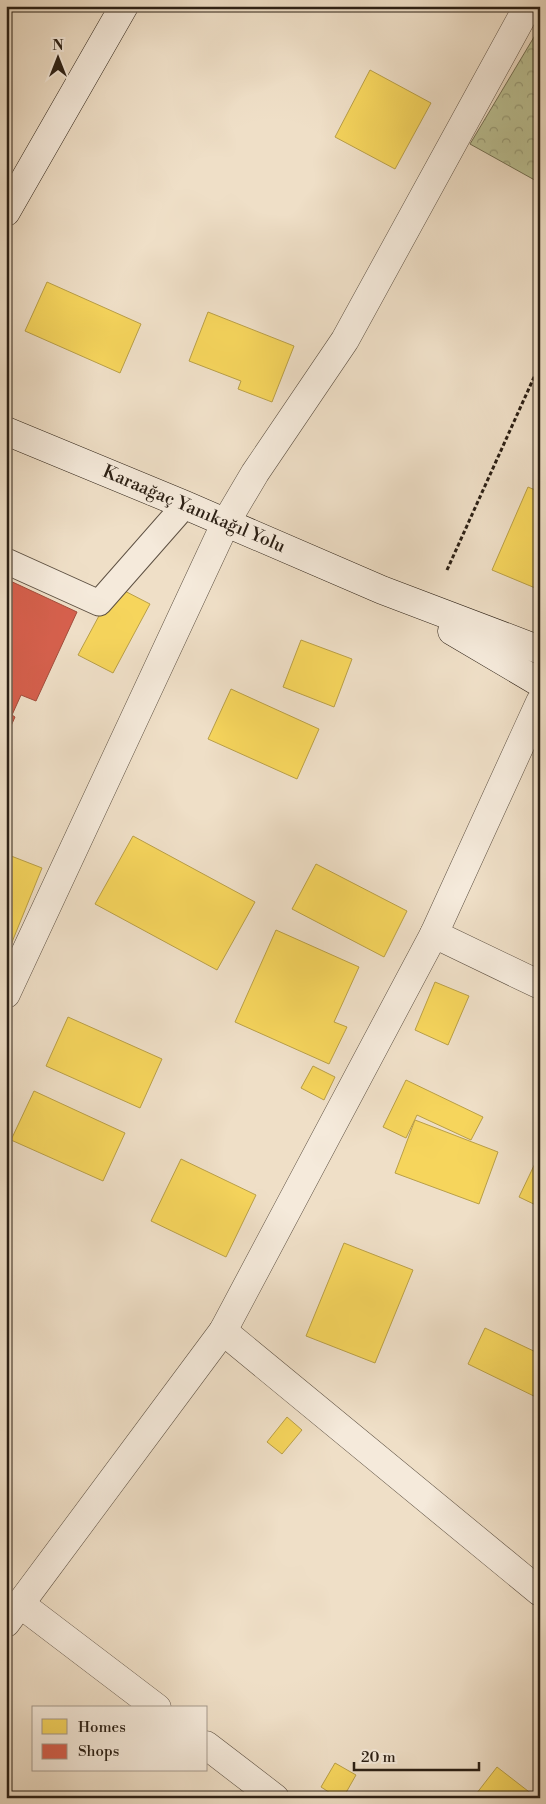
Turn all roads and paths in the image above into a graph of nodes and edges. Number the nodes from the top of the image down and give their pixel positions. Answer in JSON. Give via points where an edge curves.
{"nodes":[{"id":1,"x":124,"y":6,"type":"edge"},
{"id":2,"x":528,"y":6,"type":"edge"},
{"id":3,"x":6,"y":212,"type":"edge"},
{"id":4,"x":540,"y":364,"type":"edge"},
{"id":5,"x":6,"y":431,"type":"edge"},
{"id":6,"x":185,"y":505,"type":"junction"},
{"id":7,"x":226,"y":522,"type":"junction"},
{"id":8,"x":6,"y":561,"type":"edge"},
{"id":9,"x":447,"y":570,"type":"dead end"},
{"id":10,"x":382,"y":590,"type":"junction"},
{"id":11,"x":540,"y":650,"type":"edge"},
{"id":12,"x":540,"y":682,"type":"edge"},
{"id":13,"x":540,"y":702,"type":"edge"},
{"id":14,"x":434,"y":934,"type":"junction"},
{"id":15,"x":540,"y":985,"type":"edge"},
{"id":16,"x":6,"y":994,"type":"edge"},
{"id":17,"x":223,"y":1331,"type":"junction"},
{"id":18,"x":540,"y":1592,"type":"edge"},
{"id":19,"x":13,"y":1613,"type":"edge"},
{"id":20,"x":154,"y":1706,"type":"edge"},
{"id":21,"x":208,"y":1747,"type":"edge"},
{"id":22,"x":275,"y":1798,"type":"edge"}],
"edges":[{"from":1,"to":3,"type":"street"},
{"from":2,"to":7,"type":"street","via":[[345,340],[254,473]]},
{"from":4,"to":9,"type":"path"},
{"from":5,"to":6,"type":"street","name":"Karaağaç Yanıkağıl Yolu"},
{"from":6,"to":7,"type":"street","name":"Karaağaç Yanıkağıl Yolu"},
{"from":6,"to":8,"type":"lane","via":[[99,602]]},
{"from":7,"to":10,"type":"street","name":"Karaağaç Yanıkağıl Yolu"},
{"from":7,"to":16,"type":"street"},
{"from":10,"to":11,"type":"street"},
{"from":10,"to":12,"type":"street"},
{"from":13,"to":14,"type":"street"},
{"from":14,"to":15,"type":"street"},
{"from":14,"to":17,"type":"street"},
{"from":17,"to":18,"type":"street"},
{"from":17,"to":19,"type":"street"},
{"from":19,"to":20,"type":"street"},
{"from":21,"to":22,"type":"street"}]}
